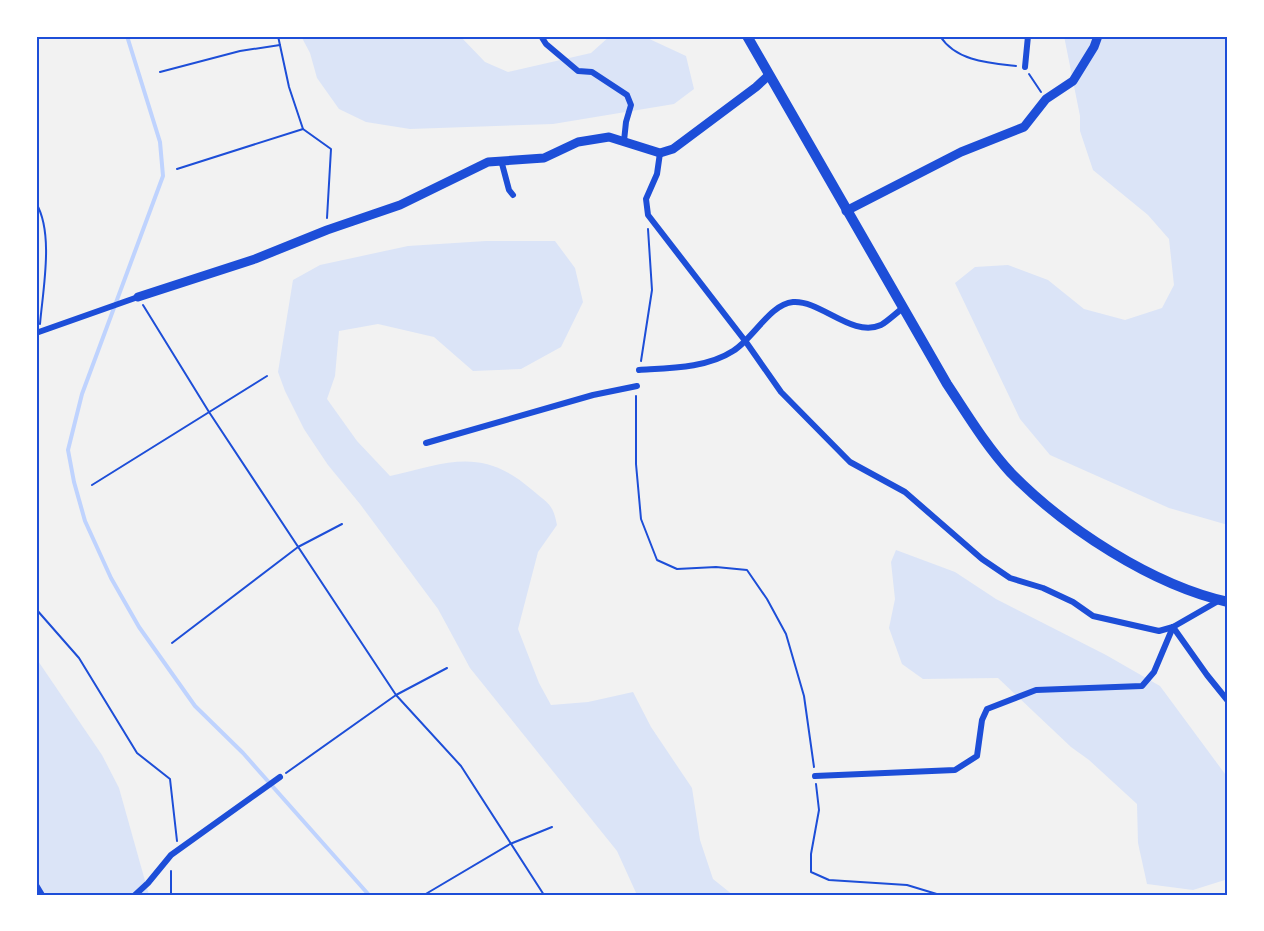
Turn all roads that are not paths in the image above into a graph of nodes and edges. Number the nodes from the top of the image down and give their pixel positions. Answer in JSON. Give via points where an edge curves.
{"nodes":[{"id":1,"x":541,"y":36,"type":"edge"},
{"id":2,"x":747,"y":36,"type":"edge"},
{"id":3,"x":1028,"y":36,"type":"edge"},
{"id":4,"x":1098,"y":36,"type":"edge"},
{"id":5,"x":1025,"y":67,"type":"road end"},
{"id":6,"x":769,"y":75,"type":"junction"},
{"id":7,"x":624,"y":141,"type":"junction"},
{"id":8,"x":660,"y":153,"type":"junction"},
{"id":9,"x":501,"y":160,"type":"junction"},
{"id":10,"x":513,"y":195,"type":"dead end"},
{"id":11,"x":846,"y":211,"type":"junction"},
{"id":12,"x":138,"y":297,"type":"joint"},
{"id":13,"x":903,"y":308,"type":"junction"},
{"id":14,"x":38,"y":332,"type":"edge"},
{"id":15,"x":746,"y":342,"type":"junction"},
{"id":16,"x":639,"y":370,"type":"road end"},
{"id":17,"x":637,"y":386,"type":"road end"},
{"id":18,"x":426,"y":443,"type":"dead end"},
{"id":19,"x":1224,"y":601,"type":"edge"},
{"id":20,"x":1173,"y":627,"type":"junction"},
{"id":21,"x":1228,"y":701,"type":"edge"},
{"id":22,"x":815,"y":776,"type":"road end"},
{"id":23,"x":280,"y":777,"type":"road end"},
{"id":24,"x":36,"y":885,"type":"edge"},
{"id":25,"x":42,"y":895,"type":"edge"},
{"id":26,"x":135,"y":895,"type":"edge"}],
"edges":[{"from":1,"to":7,"type":"street","via":[[579,71],[592,72],[627,95],[631,105]]},
{"from":2,"to":6,"type":"main road"},
{"from":3,"to":5,"type":"street"},
{"from":4,"to":11,"type":"street","via":[[1073,81],[1046,99],[1024,127],[961,152]]},
{"from":6,"to":8,"type":"street","via":[[673,149]]},
{"from":6,"to":11,"type":"main road"},
{"from":7,"to":8,"type":"street"},
{"from":7,"to":9,"type":"street","via":[[609,137],[593,139],[544,158]]},
{"from":8,"to":15,"type":"street","via":[[657,174],[646,199],[648,214]]},
{"from":9,"to":10,"type":"street"},
{"from":9,"to":12,"type":"street","via":[[488,162],[400,205]]},
{"from":11,"to":13,"type":"main road"},
{"from":12,"to":14,"type":"street"},
{"from":13,"to":15,"type":"street","via":[[880,325],[867,327],[794,302],[770,315]]},
{"from":13,"to":19,"type":"main road","via":[[947,384],[1011,472],[1093,541],[1158,576]]},
{"from":15,"to":16,"type":"street","via":[[714,360]]},
{"from":15,"to":20,"type":"street","via":[[781,393],[850,462],[905,492],[982,560],[1010,578],[1043,588],[1094,616],[1159,631]]},
{"from":17,"to":18,"type":"street"},
{"from":19,"to":20,"type":"street"},
{"from":20,"to":21,"type":"street"},
{"from":20,"to":22,"type":"street","via":[[1154,672],[1142,686],[1036,690],[987,709],[976,756],[955,770]]},
{"from":23,"to":26,"type":"street","via":[[171,855]]},
{"from":24,"to":25,"type":"street"}]}
